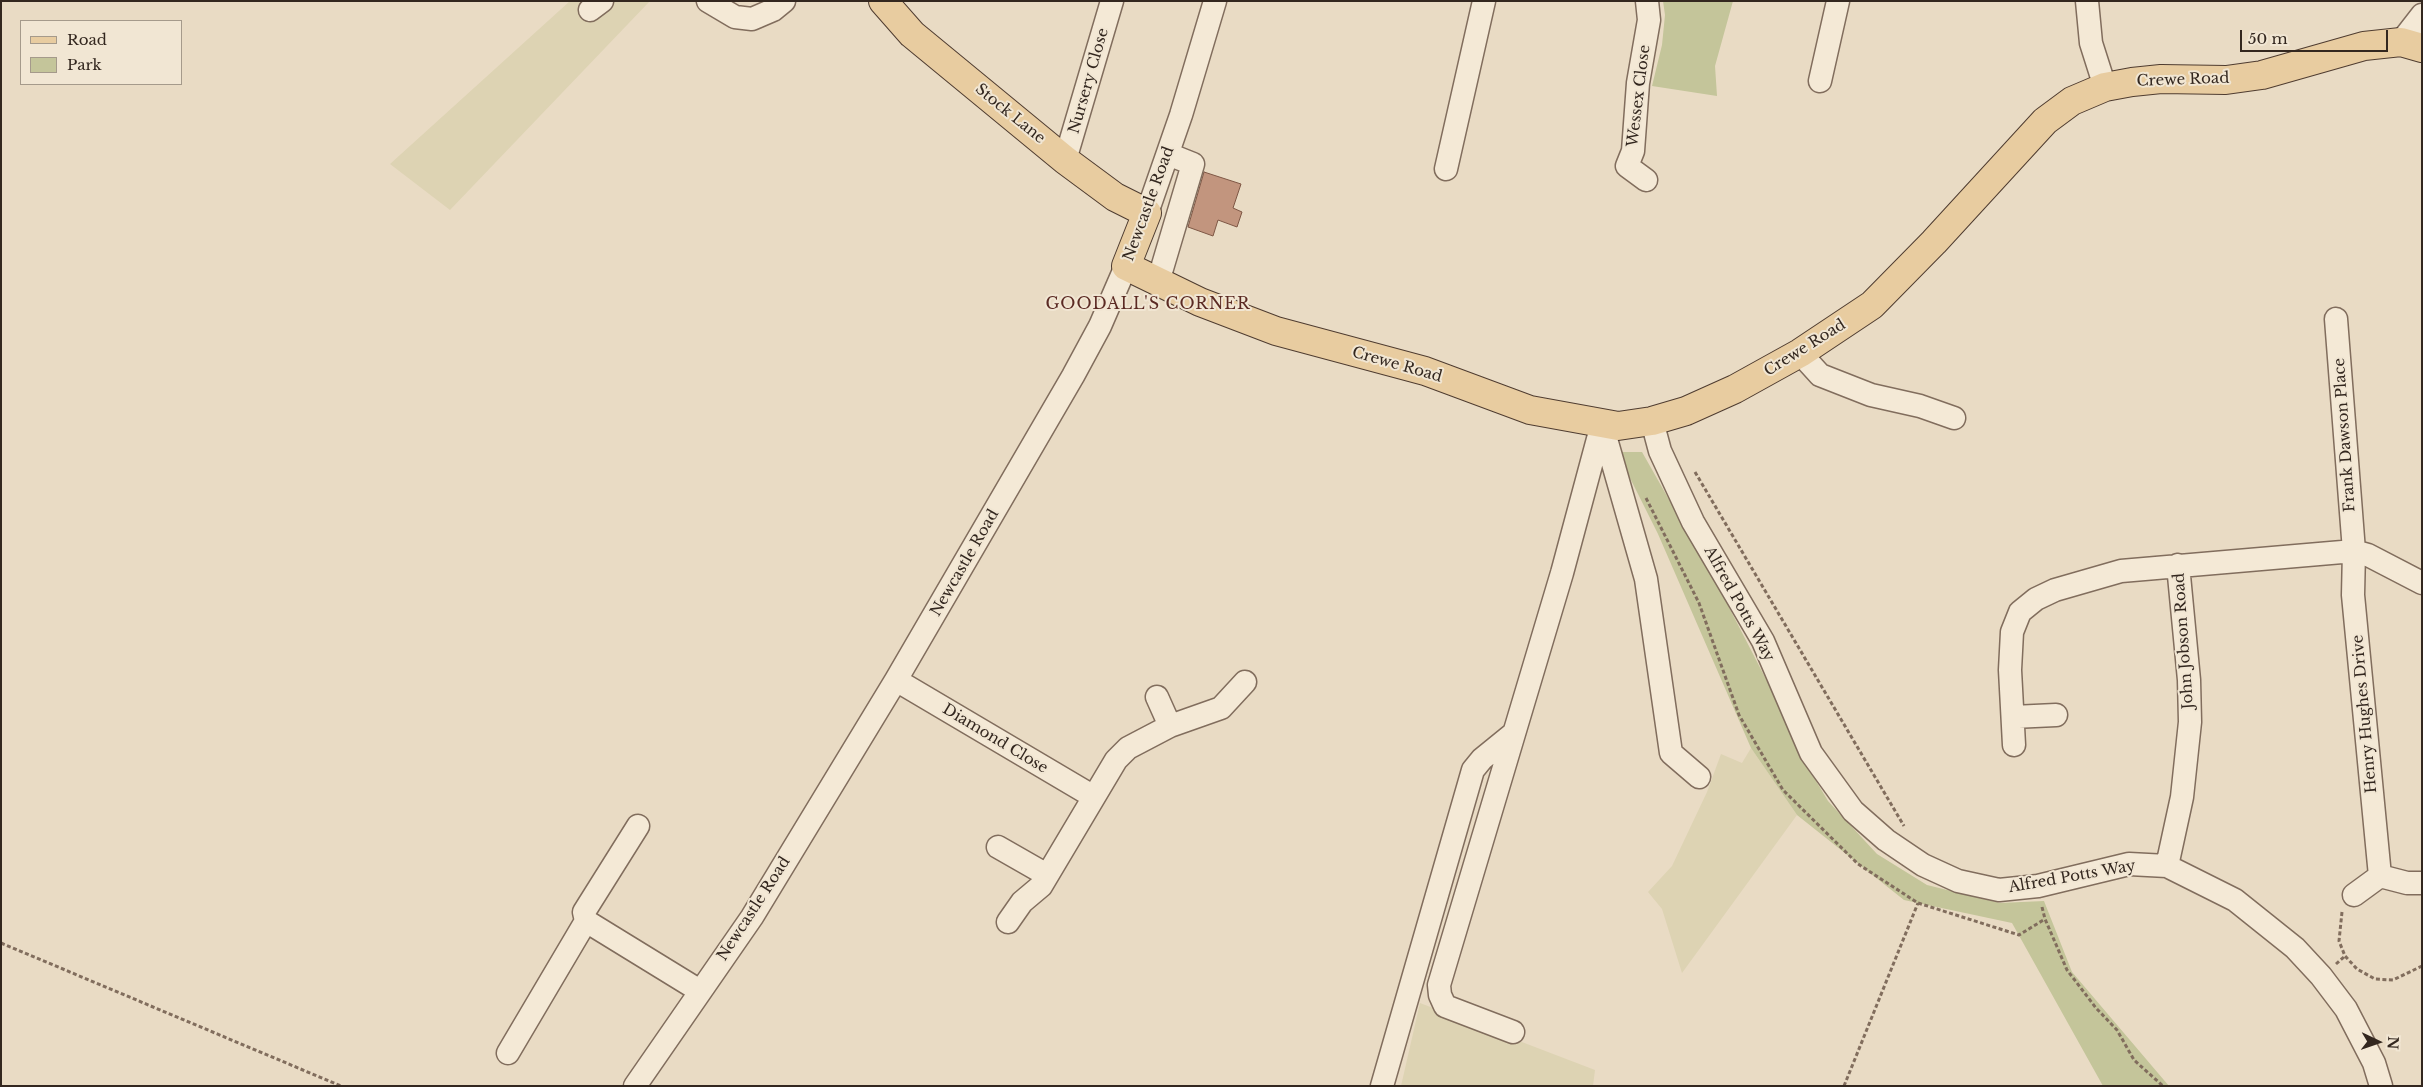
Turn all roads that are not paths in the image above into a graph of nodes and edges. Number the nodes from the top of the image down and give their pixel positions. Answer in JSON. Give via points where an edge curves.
{"nodes":[{"id":1,"x":708,"y":1,"type":"edge"},
{"id":2,"x":784,"y":1,"type":"edge"},
{"id":3,"x":883,"y":1,"type":"edge"},
{"id":4,"x":1112,"y":1,"type":"edge"},
{"id":5,"x":1215,"y":1,"type":"edge"},
{"id":6,"x":1484,"y":1,"type":"edge"},
{"id":7,"x":1647,"y":1,"type":"edge"},
{"id":8,"x":1838,"y":1,"type":"edge"},
{"id":9,"x":2086,"y":1,"type":"edge"},
{"id":10,"x":2422,"y":15,"type":"edge"},
{"id":11,"x":2412,"y":45,"type":"edge"},
{"id":12,"x":1820,"y":81,"type":"dead end"},
{"id":13,"x":2105,"y":87,"type":"junction"},
{"id":14,"x":1168,"y":154,"type":"junction"},
{"id":15,"x":1066,"y":160,"type":"junction"},
{"id":16,"x":1446,"y":169,"type":"dead end"},
{"id":17,"x":1646,"y":180,"type":"dead end"},
{"id":18,"x":1147,"y":213,"type":"junction"},
{"id":19,"x":1126,"y":266,"type":"junction"},
{"id":20,"x":1158,"y":282,"type":"junction"},
{"id":21,"x":2336,"y":319,"type":"dead end"},
{"id":22,"x":1800,"y":353,"type":"junction"},
{"id":23,"x":1954,"y":418,"type":"dead end"},
{"id":24,"x":1652,"y":421,"type":"junction"},
{"id":25,"x":1602,"y":424,"type":"junction"},
{"id":26,"x":2354,"y":551,"type":"junction"},
{"id":27,"x":2178,"y":565,"type":"junction"},
{"id":28,"x":2422,"y":583,"type":"edge"},
{"id":29,"x":896,"y":680,"type":"junction"},
{"id":30,"x":1245,"y":682,"type":"dead end"},
{"id":31,"x":1157,"y":697,"type":"dead end"},
{"id":32,"x":2056,"y":715,"type":"dead end"},
{"id":33,"x":2013,"y":717,"type":"junction"},
{"id":34,"x":1170,"y":726,"type":"junction"},
{"id":35,"x":1514,"y":733,"type":"junction"},
{"id":36,"x":2014,"y":745,"type":"dead end"},
{"id":37,"x":1699,"y":777,"type":"dead end"},
{"id":38,"x":1094,"y":797,"type":"junction"},
{"id":39,"x":638,"y":826,"type":"dead end"},
{"id":40,"x":998,"y":848,"type":"dead end"},
{"id":41,"x":2167,"y":866,"type":"junction"},
{"id":42,"x":2380,"y":876,"type":"junction"},
{"id":43,"x":1044,"y":881,"type":"junction"},
{"id":44,"x":2414,"y":883,"type":"edge"},
{"id":45,"x":2354,"y":895,"type":"road end"},
{"id":46,"x":586,"y":921,"type":"junction"},
{"id":47,"x":1008,"y":922,"type":"dead end"},
{"id":48,"x":700,"y":991,"type":"junction"},
{"id":49,"x":1513,"y":1032,"type":"dead end"},
{"id":50,"x":508,"y":1053,"type":"dead end"},
{"id":51,"x":635,"y":1086,"type":"edge"},
{"id":52,"x":1382,"y":1086,"type":"edge"},
{"id":53,"x":2381,"y":1086,"type":"edge"}],
"edges":[{"from":1,"to":2,"type":"street","via":[[735,17],[752,19]]},
{"from":3,"to":15,"type":"main road","name":"Stock Lane","via":[[912,34]]},
{"from":4,"to":15,"type":"street","name":"Nursery Close"},
{"from":5,"to":14,"type":"street","name":"Newcastle Road"},
{"from":6,"to":16,"type":"street"},
{"from":7,"to":17,"type":"street","name":"Wessex Close","via":[[1649,20],[1638,83],[1633,151],[1627,166]]},
{"from":8,"to":12,"type":"street"},
{"from":9,"to":13,"type":"street","via":[[2092,43]]},
{"from":10,"to":11,"type":"street"},
{"from":11,"to":13,"type":"main road","name":"Crewe Road","via":[[2364,46],[2262,75],[2226,80],[2161,79]]},
{"from":13,"to":22,"type":"main road","name":"Crewe Road","via":[[2072,101],[2046,121],[1872,305]]},
{"from":14,"to":18,"type":"street","name":"Newcastle Road"},
{"from":14,"to":20,"type":"street","via":[[1193,164]]},
{"from":15,"to":18,"type":"main road","name":"Stock Lane","via":[[1115,197]]},
{"from":18,"to":19,"type":"main road","name":"Newcastle Road"},
{"from":19,"to":20,"type":"main road","name":"Crewe Road"},
{"from":19,"to":29,"type":"street","name":"Newcastle Road","via":[[1100,326],[1073,376]]},
{"from":20,"to":25,"type":"main road","name":"Crewe Road","via":[[1276,331],[1425,371],[1530,410]]},
{"from":21,"to":26,"type":"street","name":"Frank Dawson Place"},
{"from":22,"to":23,"type":"street","via":[[1820,375],[1871,394]]},
{"from":22,"to":24,"type":"main road","name":"Crewe Road","via":[[1734,389],[1686,411]]},
{"from":24,"to":25,"type":"main road","name":"Crewe Road","via":[[1618,426]]},
{"from":24,"to":41,"type":"street","name":"Alfred Potts Way","via":[[1660,451],[1693,522],[1763,641],[1811,753],[1853,811],[1886,840],[1922,864],[1958,882],[1999,890],[2038,886],[2129,864]]},
{"from":25,"to":35,"type":"street"},
{"from":25,"to":37,"type":"street","via":[[1646,579],[1671,753]]},
{"from":26,"to":27,"type":"street"},
{"from":26,"to":28,"type":"street"},
{"from":26,"to":42,"type":"street","name":"Henry Hughes Drive","via":[[2354,595]]},
{"from":27,"to":33,"type":"street","via":[[2121,571],[2077,582],[2036,599],[2020,612],[2012,632]]},
{"from":27,"to":41,"type":"street","name":"John Jobson Road","via":[[2190,722],[2182,797]]},
{"from":29,"to":38,"type":"street","name":"Diamond Close"},
{"from":29,"to":48,"type":"street","name":"Newcastle Road","via":[[752,917]]},
{"from":30,"to":34,"type":"street","via":[[1221,708]]},
{"from":31,"to":34,"type":"street"},
{"from":32,"to":33,"type":"street"},
{"from":33,"to":36,"type":"street"},
{"from":34,"to":38,"type":"street","via":[[1128,748],[1116,760]]},
{"from":35,"to":49,"type":"street","via":[[1439,986],[1444,1006]]},
{"from":35,"to":52,"type":"street","via":[[1473,770]]},
{"from":38,"to":43,"type":"street"},
{"from":39,"to":46,"type":"street","via":[[584,912]]},
{"from":40,"to":43,"type":"street"},
{"from":41,"to":53,"type":"street","name":"Alfred Potts Way","via":[[2235,900],[2295,948],[2346,1009],[2374,1064]]},
{"from":42,"to":44,"type":"street"},
{"from":42,"to":45,"type":"street"},
{"from":43,"to":47,"type":"street","via":[[1022,902]]},
{"from":46,"to":48,"type":"street"},
{"from":46,"to":50,"type":"street"},
{"from":48,"to":51,"type":"street","name":"Newcastle Road"}]}
